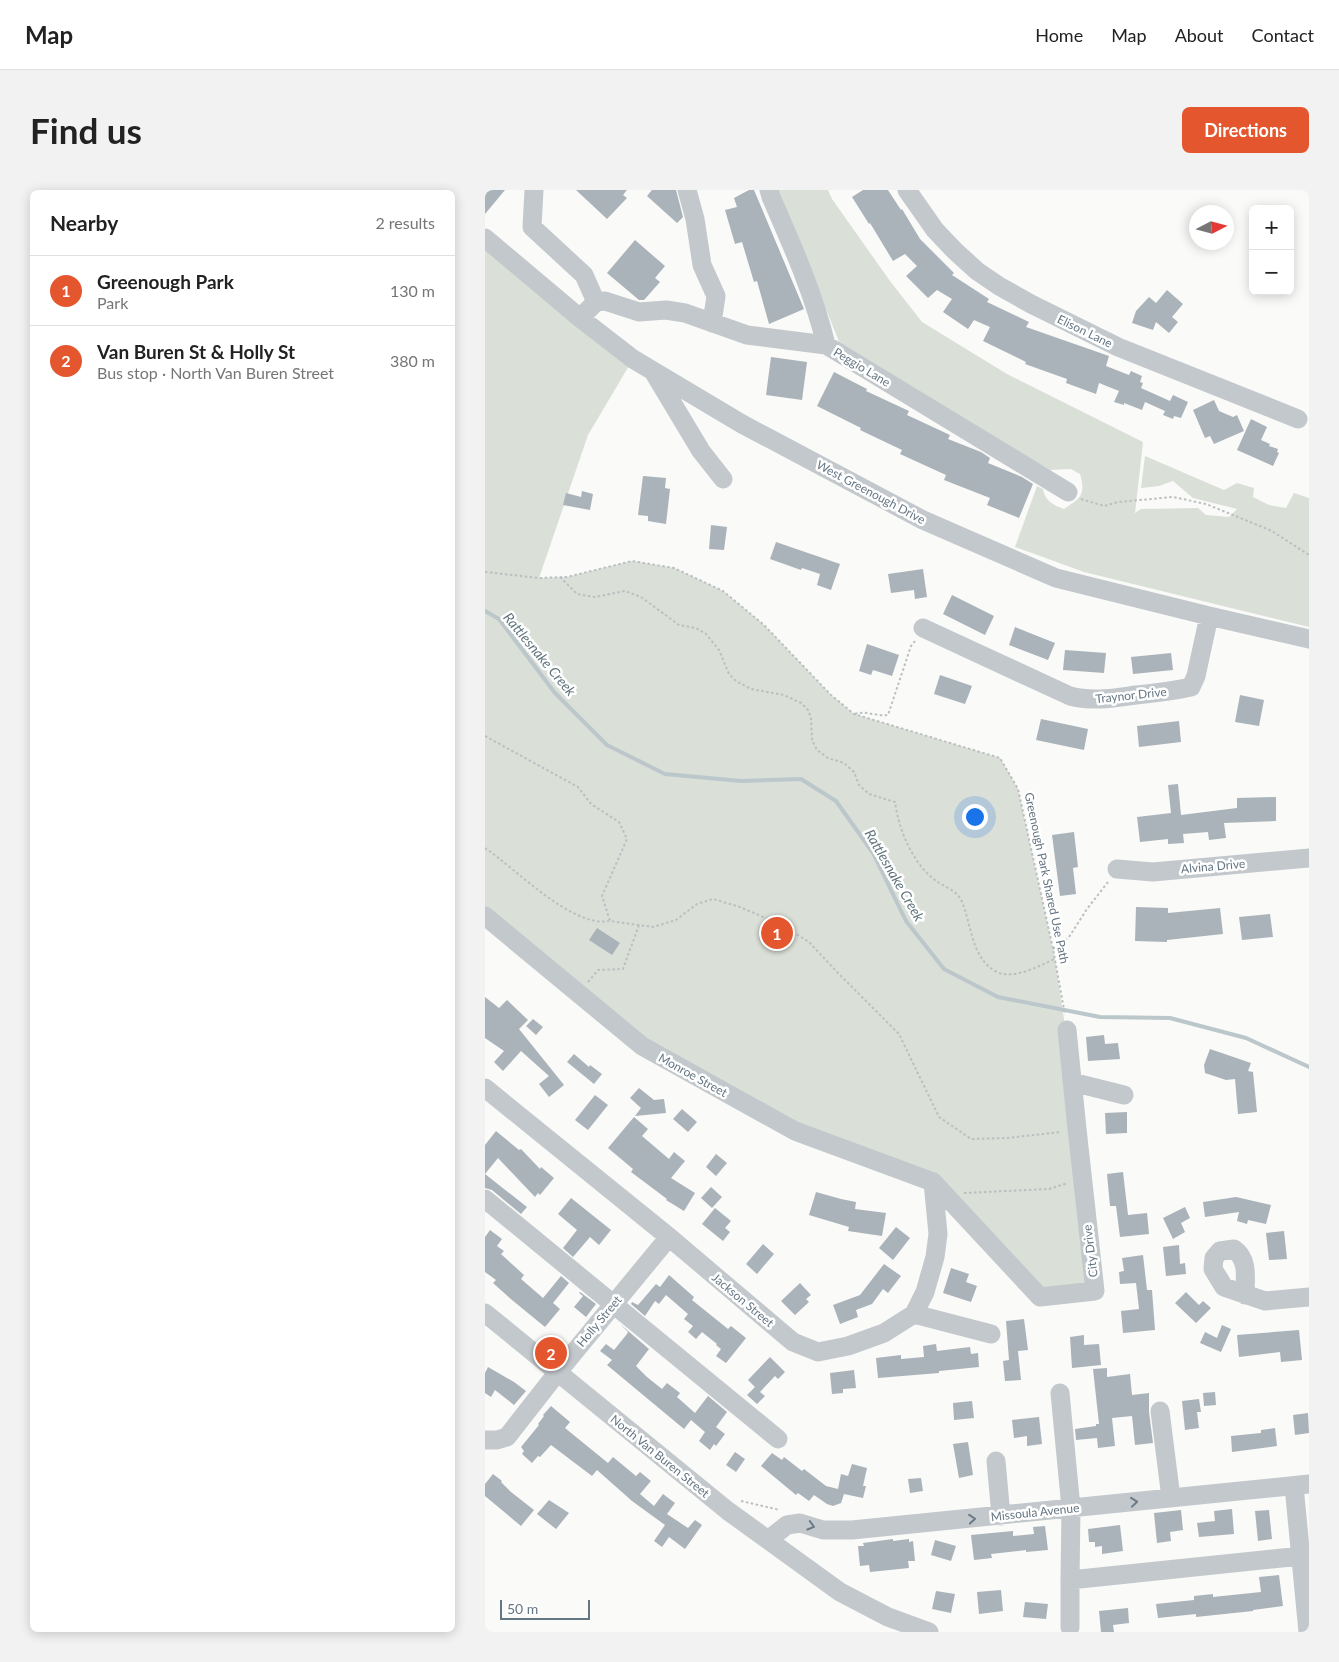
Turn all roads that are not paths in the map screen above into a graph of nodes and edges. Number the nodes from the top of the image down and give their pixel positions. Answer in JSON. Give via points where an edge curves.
{"nodes":[{"id":1,"x":534,"y":190,"type":"edge"},
{"id":2,"x":687,"y":190,"type":"edge"},
{"id":3,"x":769,"y":190,"type":"edge"},
{"id":4,"x":907,"y":190,"type":"edge"},
{"id":5,"x":485,"y":238,"type":"edge"},
{"id":6,"x":596,"y":302,"type":"junction"},
{"id":7,"x":580,"y":318,"type":"junction"},
{"id":8,"x":712,"y":324,"type":"junction"},
{"id":9,"x":825,"y":345,"type":"junction"},
{"id":10,"x":653,"y":370,"type":"junction"},
{"id":11,"x":1298,"y":419,"type":"dead end"},
{"id":12,"x":723,"y":480,"type":"dead end"},
{"id":13,"x":1073,"y":495,"type":"road end"},
{"id":14,"x":1209,"y":616,"type":"junction"},
{"id":15,"x":923,"y":628,"type":"road end"},
{"id":16,"x":1309,"y":639,"type":"edge"},
{"id":17,"x":1309,"y":858,"type":"edge"},
{"id":18,"x":1117,"y":869,"type":"road end"},
{"id":19,"x":485,"y":916,"type":"edge"},
{"id":20,"x":1067,"y":1030,"type":"road end"},
{"id":21,"x":1072,"y":1082,"type":"junction"},
{"id":22,"x":485,"y":1088,"type":"edge"},
{"id":23,"x":1124,"y":1095,"type":"dead end"},
{"id":24,"x":939,"y":1188,"type":"junction"},
{"id":25,"x":485,"y":1199,"type":"edge"},
{"id":26,"x":669,"y":1237,"type":"junction"},
{"id":27,"x":1245,"y":1295,"type":"dead end"},
{"id":28,"x":1309,"y":1297,"type":"edge"},
{"id":29,"x":614,"y":1304,"type":"junction"},
{"id":30,"x":485,"y":1313,"type":"edge"},
{"id":31,"x":914,"y":1314,"type":"junction"},
{"id":32,"x":991,"y":1334,"type":"dead end"},
{"id":33,"x":557,"y":1372,"type":"junction"},
{"id":34,"x":1060,"y":1393,"type":"dead end"},
{"id":35,"x":1160,"y":1411,"type":"dead end"},
{"id":36,"x":778,"y":1439,"type":"dead end"},
{"id":37,"x":485,"y":1440,"type":"edge"},
{"id":38,"x":996,"y":1461,"type":"dead end"},
{"id":39,"x":1301,"y":1485,"type":"edge"},
{"id":40,"x":1171,"y":1498,"type":"junction"},
{"id":41,"x":1071,"y":1508,"type":"junction"},
{"id":42,"x":1001,"y":1516,"type":"junction"},
{"id":43,"x":768,"y":1540,"type":"junction"},
{"id":44,"x":1301,"y":1556,"type":"junction"},
{"id":45,"x":1070,"y":1580,"type":"junction"},
{"id":46,"x":1069,"y":1627,"type":"dead end"},
{"id":47,"x":929,"y":1632,"type":"edge"},
{"id":48,"x":1308,"y":1632,"type":"edge"}],
"edges":[{"from":1,"to":6,"type":"street","via":[[532,227],[584,274]]},
{"from":2,"to":8,"type":"street","via":[[702,265],[716,296]]},
{"from":3,"to":9,"type":"street","via":[[805,278]]},
{"from":4,"to":11,"type":"street","name":"Elison Lane","via":[[935,230],[955,251],[977,271],[1023,300],[1118,347]]},
{"from":5,"to":7,"type":"street","name":"West Greenough Drive"},
{"from":6,"to":7,"type":"street"},
{"from":6,"to":8,"type":"street","name":"Peggio Lane","via":[[611,302],[639,312],[666,310],[685,313]]},
{"from":7,"to":10,"type":"street","name":"West Greenough Drive","via":[[633,359]]},
{"from":8,"to":9,"type":"street","name":"Peggio Lane","via":[[747,335]]},
{"from":9,"to":13,"type":"street","name":"Peggio Lane"},
{"from":10,"to":12,"type":"street","via":[[701,451]]},
{"from":10,"to":14,"type":"street","name":"West Greenough Drive","via":[[742,424],[923,520],[1056,578]]},
{"from":14,"to":15,"type":"street","name":"Traynor Drive","via":[[1191,687],[1096,700],[1070,696]]},
{"from":14,"to":16,"type":"street","name":"West Greenough Drive"},
{"from":17,"to":18,"type":"street","name":"Alvina Drive","via":[[1153,872]]},
{"from":19,"to":24,"type":"street","name":"Monroe Street","via":[[642,1046],[795,1131]]},
{"from":20,"to":21,"type":"street","name":"City Drive"},
{"from":21,"to":23,"type":"street"},
{"from":21,"to":24,"type":"street","name":"City Drive","via":[[1095,1291],[1040,1297]]},
{"from":22,"to":26,"type":"street","name":"Jackson Street"},
{"from":24,"to":31,"type":"street","via":[[936,1250],[925,1292]]},
{"from":25,"to":29,"type":"street"},
{"from":26,"to":29,"type":"street","name":"Holly Street"},
{"from":26,"to":31,"type":"street","name":"Jackson Street","via":[[793,1342],[818,1352],[848,1346],[884,1333]]},
{"from":27,"to":28,"type":"street","via":[[1265,1301]]},
{"from":29,"to":33,"type":"street","name":"Holly Street"},
{"from":29,"to":36,"type":"street"},
{"from":30,"to":33,"type":"street","name":"North Van Buren Street"},
{"from":31,"to":32,"type":"street"},
{"from":33,"to":37,"type":"street","name":"Holly Street","via":[[507,1437]]},
{"from":33,"to":43,"type":"street","name":"North Van Buren Street"},
{"from":34,"to":41,"type":"street"},
{"from":35,"to":40,"type":"street"},
{"from":38,"to":42,"type":"street"},
{"from":39,"to":40,"type":"street","name":"Missoula Avenue"},
{"from":39,"to":44,"type":"street"},
{"from":41,"to":40,"type":"street","name":"Missoula Avenue","one_way":true},
{"from":41,"to":42,"type":"street","name":"Missoula Avenue"},
{"from":41,"to":45,"type":"street"},
{"from":43,"to":42,"type":"street","name":"Missoula Avenue","one_way":true,"via":[[787,1525],[800,1523],[834,1531]]},
{"from":43,"to":47,"type":"street","name":"North Van Buren Street","via":[[840,1592],[888,1617]]},
{"from":44,"to":45,"type":"street"},
{"from":44,"to":48,"type":"street"},
{"from":45,"to":46,"type":"street"}]}
